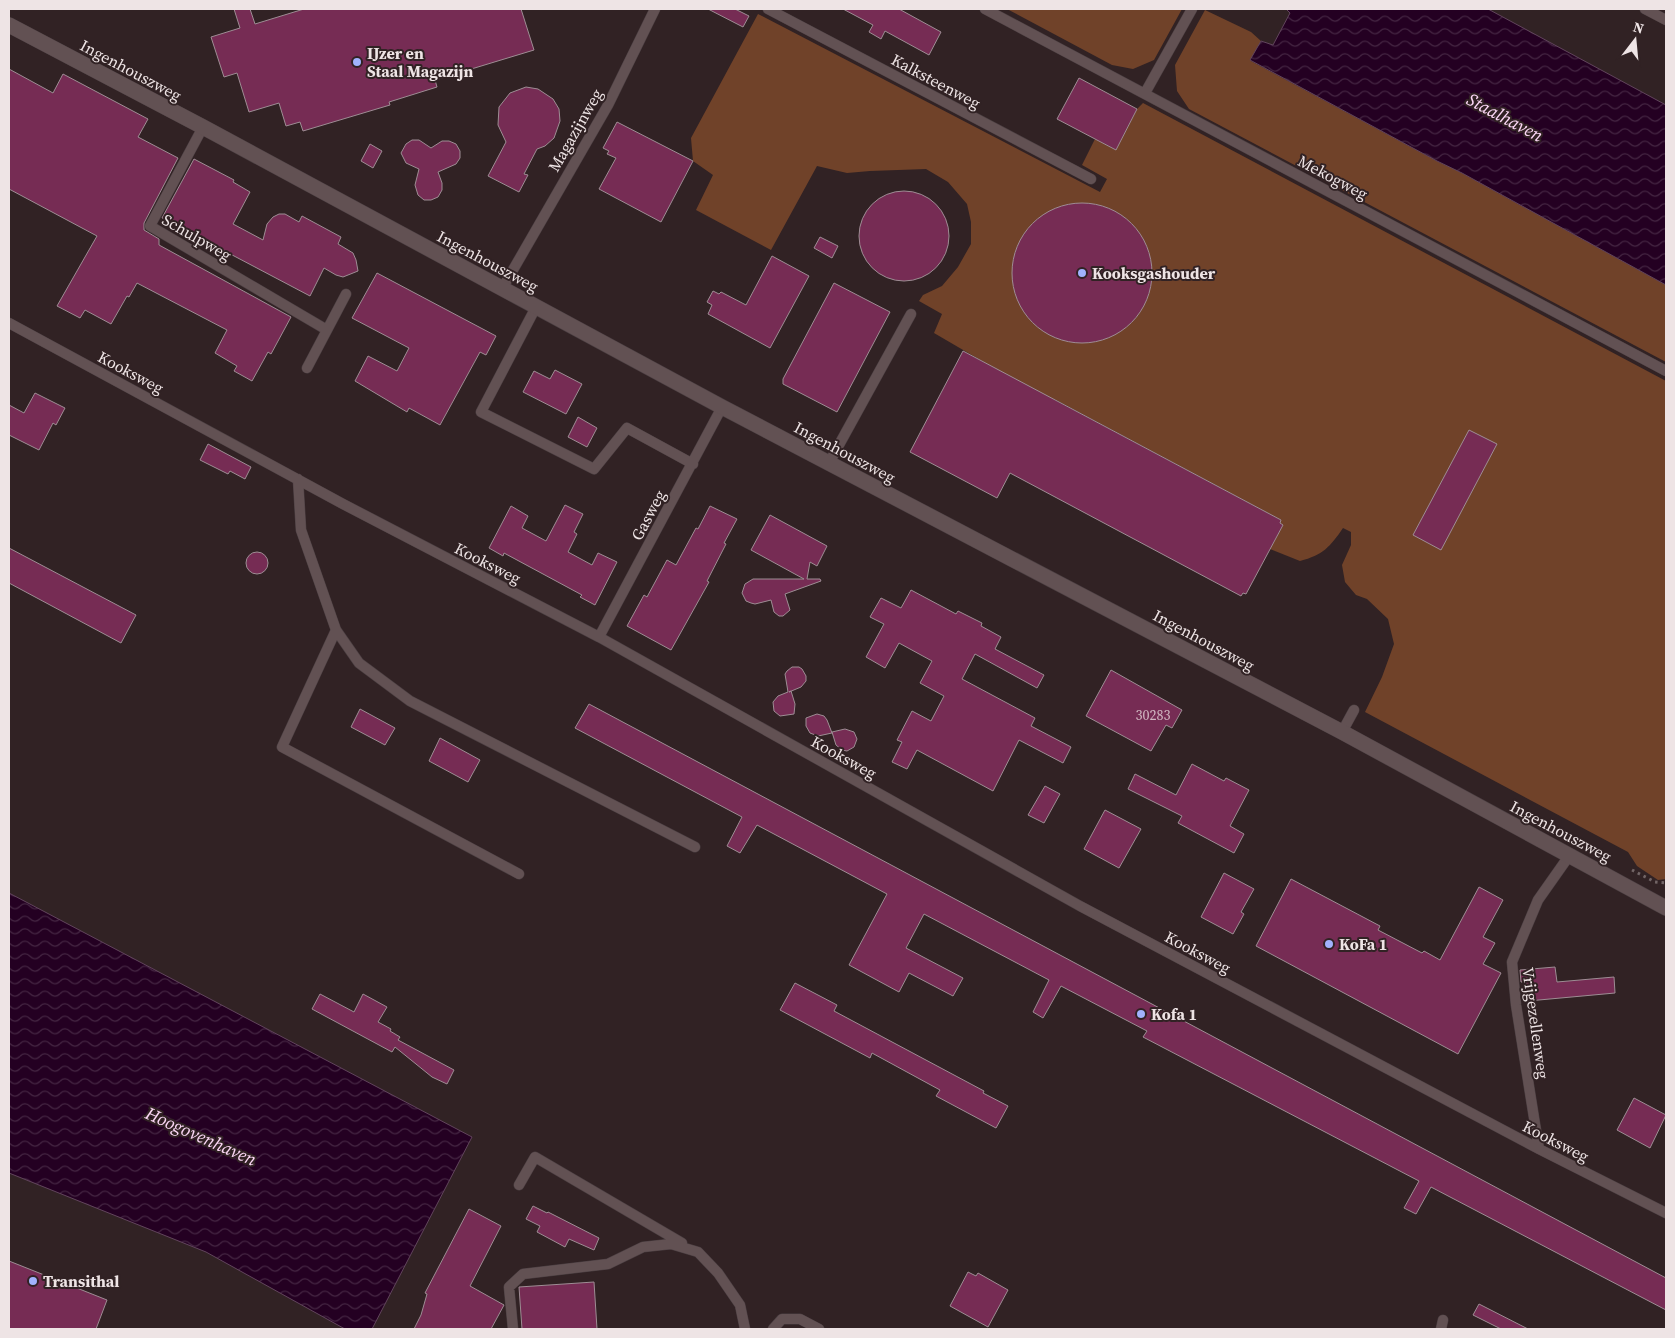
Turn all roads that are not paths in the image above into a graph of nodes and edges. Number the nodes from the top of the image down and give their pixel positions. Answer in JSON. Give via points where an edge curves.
{"nodes":[{"id":1,"x":655,"y":9,"type":"edge"},
{"id":2,"x":768,"y":9,"type":"edge"},
{"id":3,"x":986,"y":9,"type":"edge"},
{"id":4,"x":1192,"y":9,"type":"edge"},
{"id":5,"x":1645,"y":9,"type":"edge"},
{"id":6,"x":1666,"y":20,"type":"edge"},
{"id":7,"x":9,"y":25,"type":"edge"},
{"id":8,"x":1145,"y":93,"type":"junction"},
{"id":9,"x":203,"y":127,"type":"junction"},
{"id":10,"x":1091,"y":179,"type":"dead end"},
{"id":11,"x":502,"y":289,"type":"junction"},
{"id":12,"x":346,"y":294,"type":"dead end"},
{"id":13,"x":536,"y":307,"type":"junction"},
{"id":14,"x":911,"y":314,"type":"dead end"},
{"id":15,"x":9,"y":323,"type":"edge"},
{"id":16,"x":327,"y":330,"type":"junction"},
{"id":17,"x":307,"y":368,"type":"dead end"},
{"id":18,"x":1666,"y":371,"type":"edge"},
{"id":19,"x":722,"y":407,"type":"junction"},
{"id":20,"x":829,"y":463,"type":"junction"},
{"id":21,"x":693,"y":464,"type":"junction"},
{"id":22,"x":298,"y":479,"type":"junction"},
{"id":23,"x":336,"y":630,"type":"junction"},
{"id":24,"x":599,"y":637,"type":"junction"},
{"id":25,"x":1354,"y":710,"type":"dead end"},
{"id":26,"x":1342,"y":732,"type":"junction"},
{"id":27,"x":695,"y":847,"type":"dead end"},
{"id":28,"x":1569,"y":856,"type":"junction"},
{"id":29,"x":519,"y":874,"type":"dead end"},
{"id":30,"x":1666,"y":908,"type":"edge"},
{"id":31,"x":1539,"y":1149,"type":"junction"},
{"id":32,"x":519,"y":1185,"type":"dead end"},
{"id":33,"x":1666,"y":1213,"type":"edge"},
{"id":34,"x":698,"y":1252,"type":"junction"},
{"id":35,"x":513,"y":1329,"type":"edge"},
{"id":36,"x":745,"y":1329,"type":"edge"},
{"id":37,"x":773,"y":1329,"type":"edge"},
{"id":38,"x":819,"y":1329,"type":"edge"}],
"edges":[{"from":1,"to":11,"type":"lane","name":"Magazijnweg","via":[[608,105]]},
{"from":2,"to":10,"type":"lane","name":"Kalksteenweg"},
{"from":3,"to":8,"type":"lane","name":"Mekogweg"},
{"from":4,"to":8,"type":"lane"},
{"from":5,"to":6,"type":"lane"},
{"from":7,"to":9,"type":"street","name":"Ingenhouszweg"},
{"from":8,"to":18,"type":"lane","name":"Mekogweg"},
{"from":9,"to":11,"type":"street","name":"Ingenhouszweg"},
{"from":9,"to":16,"type":"lane","name":"Schulpweg","via":[[150,226]]},
{"from":11,"to":13,"type":"street","name":"Ingenhouszweg"},
{"from":12,"to":16,"type":"lane"},
{"from":13,"to":19,"type":"street","name":"Ingenhouszweg"},
{"from":13,"to":21,"type":"lane","via":[[481,412],[594,469],[627,428]]},
{"from":14,"to":20,"type":"lane"},
{"from":15,"to":22,"type":"lane","name":"Kooksweg"},
{"from":16,"to":17,"type":"lane"},
{"from":19,"to":20,"type":"street","name":"Ingenhouszweg"},
{"from":19,"to":21,"type":"lane","name":"Gasweg"},
{"from":20,"to":26,"type":"street","name":"Ingenhouszweg"},
{"from":21,"to":24,"type":"lane","name":"Gasweg"},
{"from":22,"to":23,"type":"lane","via":[[301,530]]},
{"from":22,"to":24,"type":"lane","name":"Kooksweg"},
{"from":23,"to":27,"type":"lane","via":[[358,663],[410,701]]},
{"from":23,"to":29,"type":"lane","via":[[282,747]]},
{"from":24,"to":31,"type":"lane","name":"Kooksweg","via":[[1080,906]]},
{"from":25,"to":26,"type":"lane"},
{"from":26,"to":28,"type":"street","name":"Ingenhouszweg"},
{"from":28,"to":30,"type":"street","name":"Ingenhouszweg"},
{"from":28,"to":31,"type":"lane","name":"Vrijgezellenweg","via":[[1538,900],[1512,962]]},
{"from":31,"to":33,"type":"lane","name":"Kooksweg"},
{"from":32,"to":34,"type":"lane","via":[[535,1157]]},
{"from":34,"to":35,"type":"lane","via":[[671,1244],[643,1247],[608,1264],[523,1274],[509,1286]]},
{"from":34,"to":36,"type":"lane","via":[[718,1273],[740,1305]]},
{"from":37,"to":38,"type":"lane","via":[[782,1319],[800,1319]]}]}
